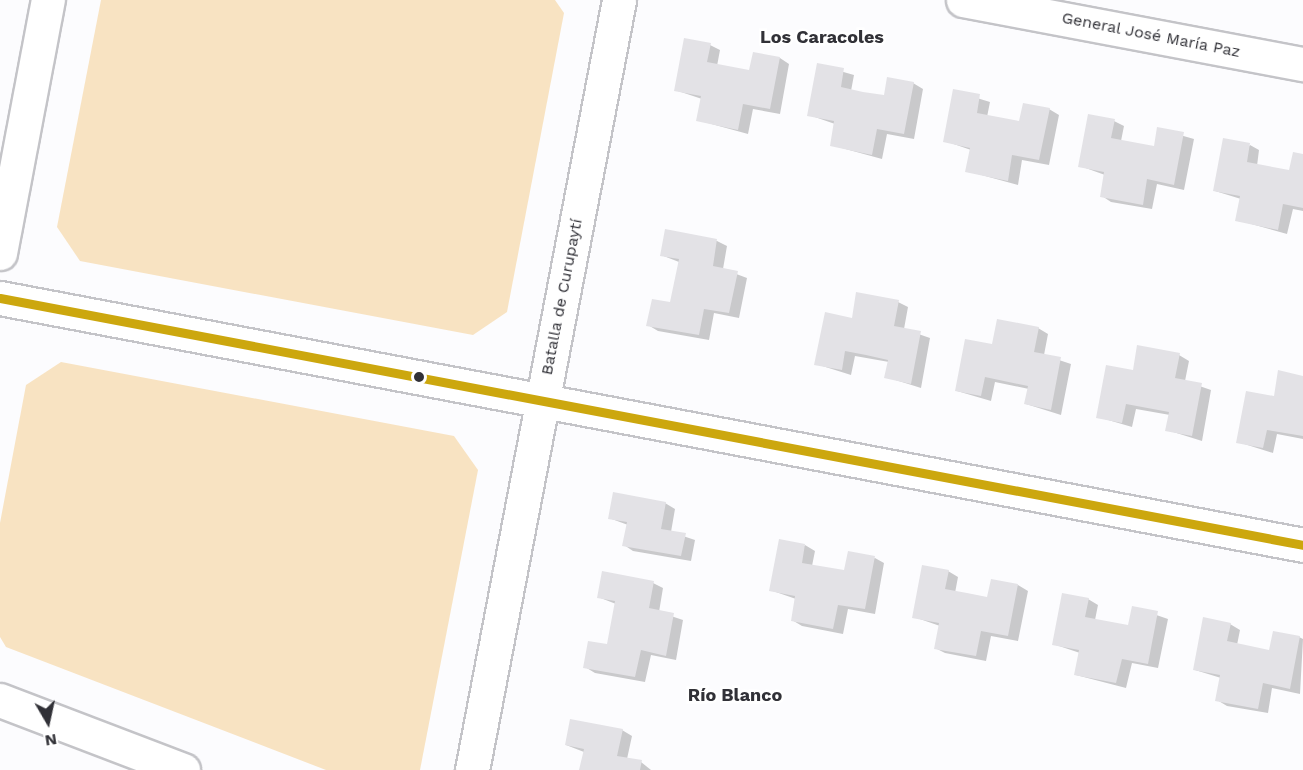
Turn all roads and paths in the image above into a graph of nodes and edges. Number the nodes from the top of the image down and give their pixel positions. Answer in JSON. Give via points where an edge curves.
{"nodes":[{"id":1,"x":48,"y":0,"type":"edge"},
{"id":2,"x":619,"y":0,"type":"edge"},
{"id":3,"x":963,"y":0,"type":"edge"},
{"id":4,"x":1303,"y":64,"type":"edge"},
{"id":5,"x":0,"y":253,"type":"edge"},
{"id":6,"x":0,"y":298,"type":"edge"},
{"id":7,"x":542,"y":401,"type":"junction"},
{"id":8,"x":1303,"y":545,"type":"edge"},
{"id":9,"x":0,"y":700,"type":"edge"},
{"id":10,"x":183,"y":770,"type":"edge"},
{"id":11,"x":472,"y":770,"type":"edge"}],
"edges":[{"from":1,"to":5,"type":"street"},
{"from":2,"to":7,"type":"street","name":"Batalla de Curupaytí"},
{"from":3,"to":4,"type":"street","name":"General José María Paz"},
{"from":6,"to":7,"type":"street"},
{"from":7,"to":8,"type":"street"},
{"from":7,"to":11,"type":"street","name":"Batalla de Curupaytí"},
{"from":9,"to":10,"type":"street"}]}
